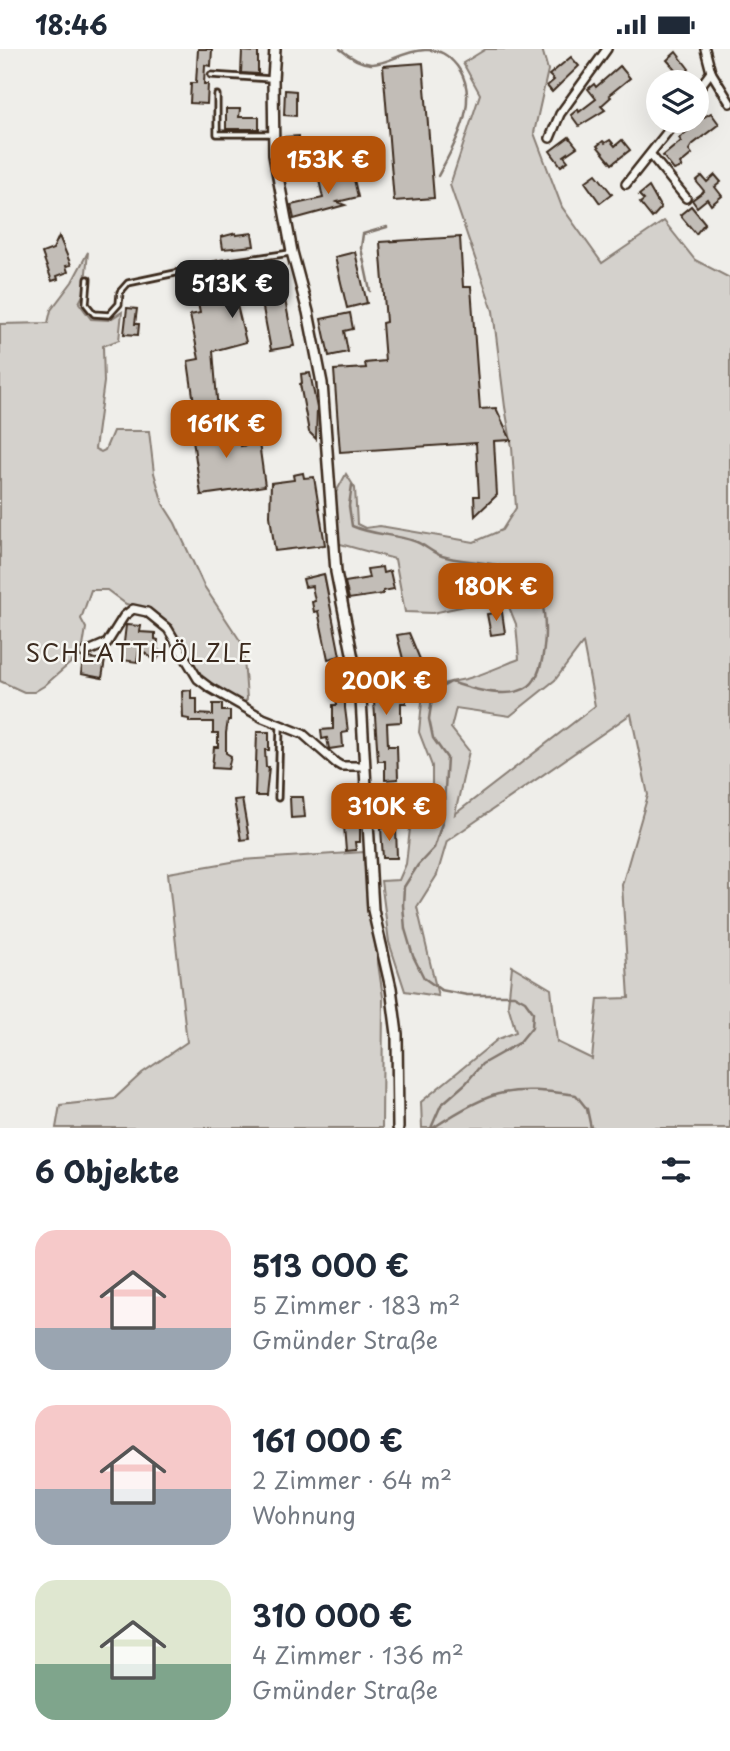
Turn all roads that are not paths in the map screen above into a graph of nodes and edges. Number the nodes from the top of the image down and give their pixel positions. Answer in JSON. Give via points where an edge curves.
{"nodes":[{"id":1,"x":275,"y":49,"type":"edge"},
{"id":2,"x":607,"y":49,"type":"edge"},
{"id":3,"x":705,"y":49,"type":"edge"},
{"id":4,"x":711,"y":72,"type":"junction"},
{"id":5,"x":211,"y":75,"type":"dead end"},
{"id":6,"x":709,"y":75,"type":"edge"},
{"id":7,"x":273,"y":79,"type":"junction"},
{"id":8,"x":217,"y":95,"type":"dead end"},
{"id":9,"x":730,"y":103,"type":"edge"},
{"id":10,"x":667,"y":133,"type":"edge"},
{"id":11,"x":272,"y":134,"type":"junction"},
{"id":12,"x":550,"y":138,"type":"dead end"},
{"id":13,"x":651,"y":155,"type":"junction"},
{"id":14,"x":626,"y":184,"type":"dead end"},
{"id":15,"x":686,"y":198,"type":"dead end"},
{"id":16,"x":292,"y":252,"type":"junction"},
{"id":17,"x":88,"y":279,"type":"dead end"},
{"id":18,"x":84,"y":653,"type":"dead end"},
{"id":19,"x":280,"y":724,"type":"junction"},
{"id":20,"x":365,"y":766,"type":"junction"},
{"id":21,"x":278,"y":798,"type":"dead end"},
{"id":22,"x":398,"y":1128,"type":"edge"}],
"edges":[{"from":1,"to":7,"type":"street"},
{"from":2,"to":12,"type":"street","via":[[560,114]]},
{"from":3,"to":4,"type":"street"},
{"from":4,"to":6,"type":"street"},
{"from":4,"to":9,"type":"street"},
{"from":5,"to":7,"type":"lane"},
{"from":7,"to":11,"type":"street"},
{"from":8,"to":11,"type":"lane","via":[[217,134]]},
{"from":10,"to":13,"type":"street"},
{"from":11,"to":16,"type":"street"},
{"from":13,"to":14,"type":"street"},
{"from":13,"to":15,"type":"street"},
{"from":16,"to":17,"type":"lane","via":[[128,283],[109,315],[94,314],[86,303]]},
{"from":16,"to":20,"type":"street","via":[[322,383],[336,572],[361,699]]},
{"from":18,"to":19,"type":"street","via":[[107,643],[133,609],[147,612],[169,629],[198,679]]},
{"from":19,"to":20,"type":"street","via":[[312,740],[341,766]]},
{"from":19,"to":21,"type":"lane"},
{"from":20,"to":22,"type":"street","via":[[373,910],[397,1034]]}]}
